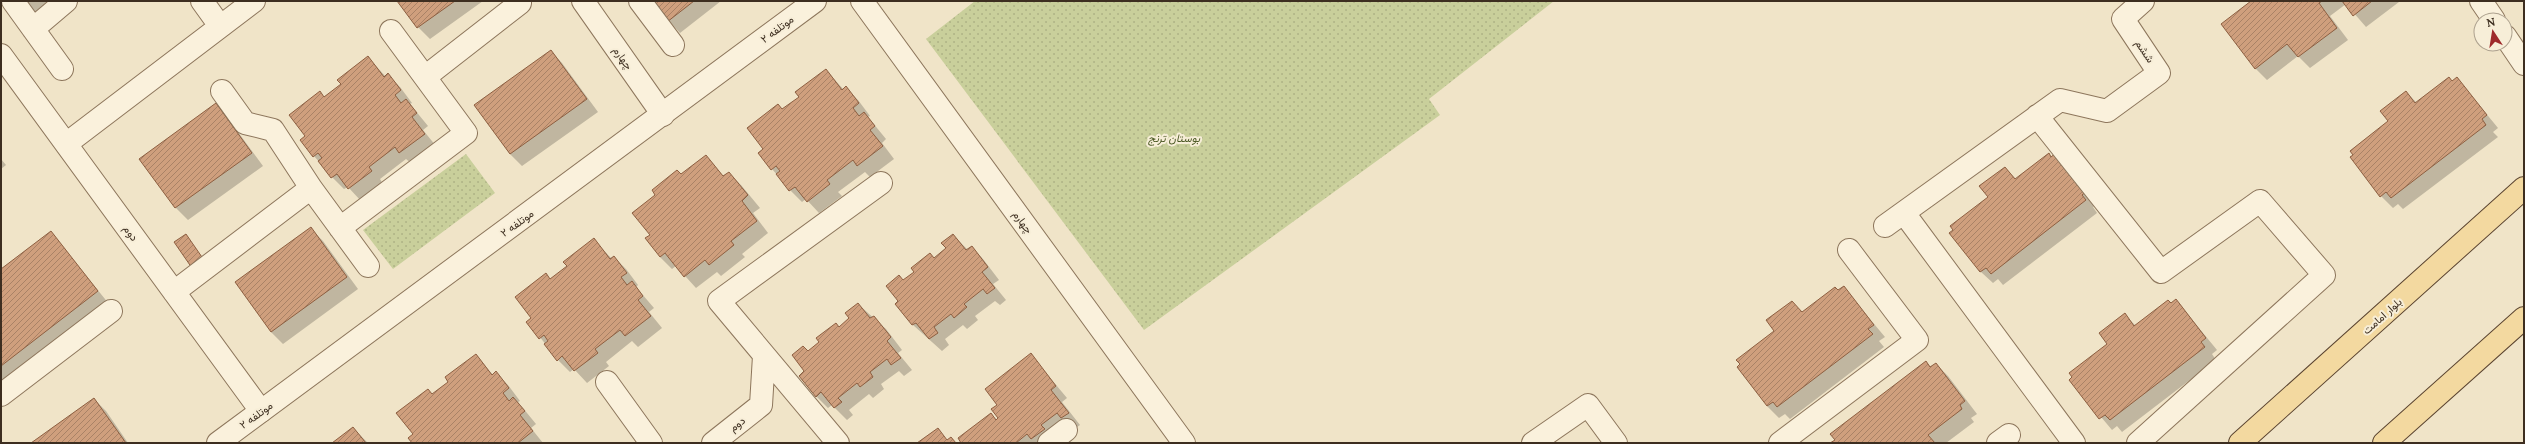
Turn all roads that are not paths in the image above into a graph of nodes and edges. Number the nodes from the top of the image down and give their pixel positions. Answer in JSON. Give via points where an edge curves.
{"nodes":[{"id":1,"x":13,"y":1,"type":"edge"},
{"id":2,"x":66,"y":1,"type":"edge"},
{"id":3,"x":202,"y":1,"type":"edge"},
{"id":4,"x":254,"y":1,"type":"edge"},
{"id":5,"x":583,"y":1,"type":"edge"},
{"id":6,"x":640,"y":1,"type":"edge"},
{"id":7,"x":815,"y":1,"type":"edge"},
{"id":8,"x":862,"y":1,"type":"edge"},
{"id":9,"x":2143,"y":1,"type":"edge"},
{"id":10,"x":2481,"y":1,"type":"edge"},
{"id":11,"x":520,"y":3,"type":"dead end"},
{"id":12,"x":2489,"y":12,"type":"edge"},
{"id":13,"x":220,"y":26,"type":"junction"},
{"id":14,"x":33,"y":29,"type":"junction"},
{"id":15,"x":391,"y":31,"type":"dead end"},
{"id":16,"x":673,"y":45,"type":"dead end"},
{"id":17,"x":2513,"y":48,"type":"edge"},
{"id":18,"x":1,"y":55,"type":"edge"},
{"id":19,"x":2524,"y":64,"type":"edge"},
{"id":20,"x":62,"y":69,"type":"dead end"},
{"id":21,"x":425,"y":77,"type":"junction"},
{"id":22,"x":222,"y":90,"type":"dead end"},
{"id":23,"x":663,"y":115,"type":"junction"},
{"id":24,"x":2037,"y":116,"type":"junction"},
{"id":25,"x":66,"y":144,"type":"junction"},
{"id":26,"x":881,"y":183,"type":"dead end"},
{"id":27,"x":311,"y":188,"type":"junction"},
{"id":28,"x":2524,"y":188,"type":"edge"},
{"id":29,"x":1904,"y":213,"type":"junction"},
{"id":30,"x":1885,"y":226,"type":"dead end"},
{"id":31,"x":340,"y":228,"type":"junction"},
{"id":32,"x":1849,"y":250,"type":"dead end"},
{"id":33,"x":368,"y":266,"type":"dead end"},
{"id":34,"x":174,"y":292,"type":"junction"},
{"id":35,"x":111,"y":311,"type":"dead end"},
{"id":36,"x":2524,"y":318,"type":"edge"},
{"id":37,"x":764,"y":356,"type":"junction"},
{"id":38,"x":607,"y":382,"type":"dead end"},
{"id":39,"x":1,"y":395,"type":"edge"},
{"id":40,"x":261,"y":411,"type":"junction"},
{"id":41,"x":1066,"y":430,"type":"dead end"},
{"id":42,"x":2248,"y":440,"type":"edge"},
{"id":43,"x":1783,"y":442,"type":"edge"},
{"id":44,"x":218,"y":443,"type":"edge"},
{"id":45,"x":651,"y":443,"type":"edge"},
{"id":46,"x":713,"y":443,"type":"edge"},
{"id":47,"x":838,"y":443,"type":"edge"},
{"id":48,"x":1049,"y":443,"type":"edge"},
{"id":49,"x":1184,"y":443,"type":"edge"},
{"id":50,"x":1533,"y":443,"type":"edge"},
{"id":51,"x":1616,"y":443,"type":"edge"},
{"id":52,"x":2074,"y":443,"type":"edge"},
{"id":53,"x":2138,"y":443,"type":"edge"},
{"id":54,"x":2384,"y":443,"type":"edge"}],
"edges":[{"from":1,"to":14,"type":"street"},
{"from":2,"to":14,"type":"street"},
{"from":3,"to":13,"type":"street"},
{"from":4,"to":13,"type":"street"},
{"from":5,"to":23,"type":"street","name":"چهارم"},
{"from":6,"to":16,"type":"street"},
{"from":7,"to":23,"type":"street","name":"موتلفه ۲"},
{"from":8,"to":49,"type":"street","name":"چهارم"},
{"from":9,"to":24,"type":"street","name":"ششم","via":[[2123,19],[2159,73],[2107,112],[2060,100]]},
{"from":10,"to":12,"type":"street"},
{"from":11,"to":21,"type":"street"},
{"from":13,"to":25,"type":"street"},
{"from":14,"to":20,"type":"street"},
{"from":15,"to":21,"type":"street"},
{"from":17,"to":19,"type":"street"},
{"from":18,"to":25,"type":"street","name":"دوم"},
{"from":21,"to":31,"type":"street","via":[[466,133]]},
{"from":22,"to":27,"type":"street","via":[[245,123],[273,130]]},
{"from":23,"to":40,"type":"street","name":"موتلفه ۲"},
{"from":24,"to":29,"type":"street"},
{"from":24,"to":53,"type":"street","via":[[2161,272],[2260,201],[2324,274]]},
{"from":25,"to":34,"type":"street","name":"دوم"},
{"from":26,"to":37,"type":"street","via":[[719,302]]},
{"from":27,"to":31,"type":"street"},
{"from":27,"to":34,"type":"street"},
{"from":28,"to":42,"type":"main road","name":"بلوار امامت"},
{"from":29,"to":30,"type":"street"},
{"from":29,"to":52,"type":"street"},
{"from":31,"to":33,"type":"street"},
{"from":32,"to":43,"type":"street","via":[[1917,340]]},
{"from":34,"to":40,"type":"street","name":"دوم"},
{"from":35,"to":39,"type":"street"},
{"from":36,"to":54,"type":"main road"},
{"from":37,"to":46,"type":"street","name":"دوم","via":[[761,405]]},
{"from":37,"to":47,"type":"street"},
{"from":38,"to":45,"type":"street"},
{"from":40,"to":44,"type":"street","name":"موتلفه ۲"},
{"from":41,"to":48,"type":"street"},
{"from":50,"to":51,"type":"street","via":[[1588,405]]}]}
